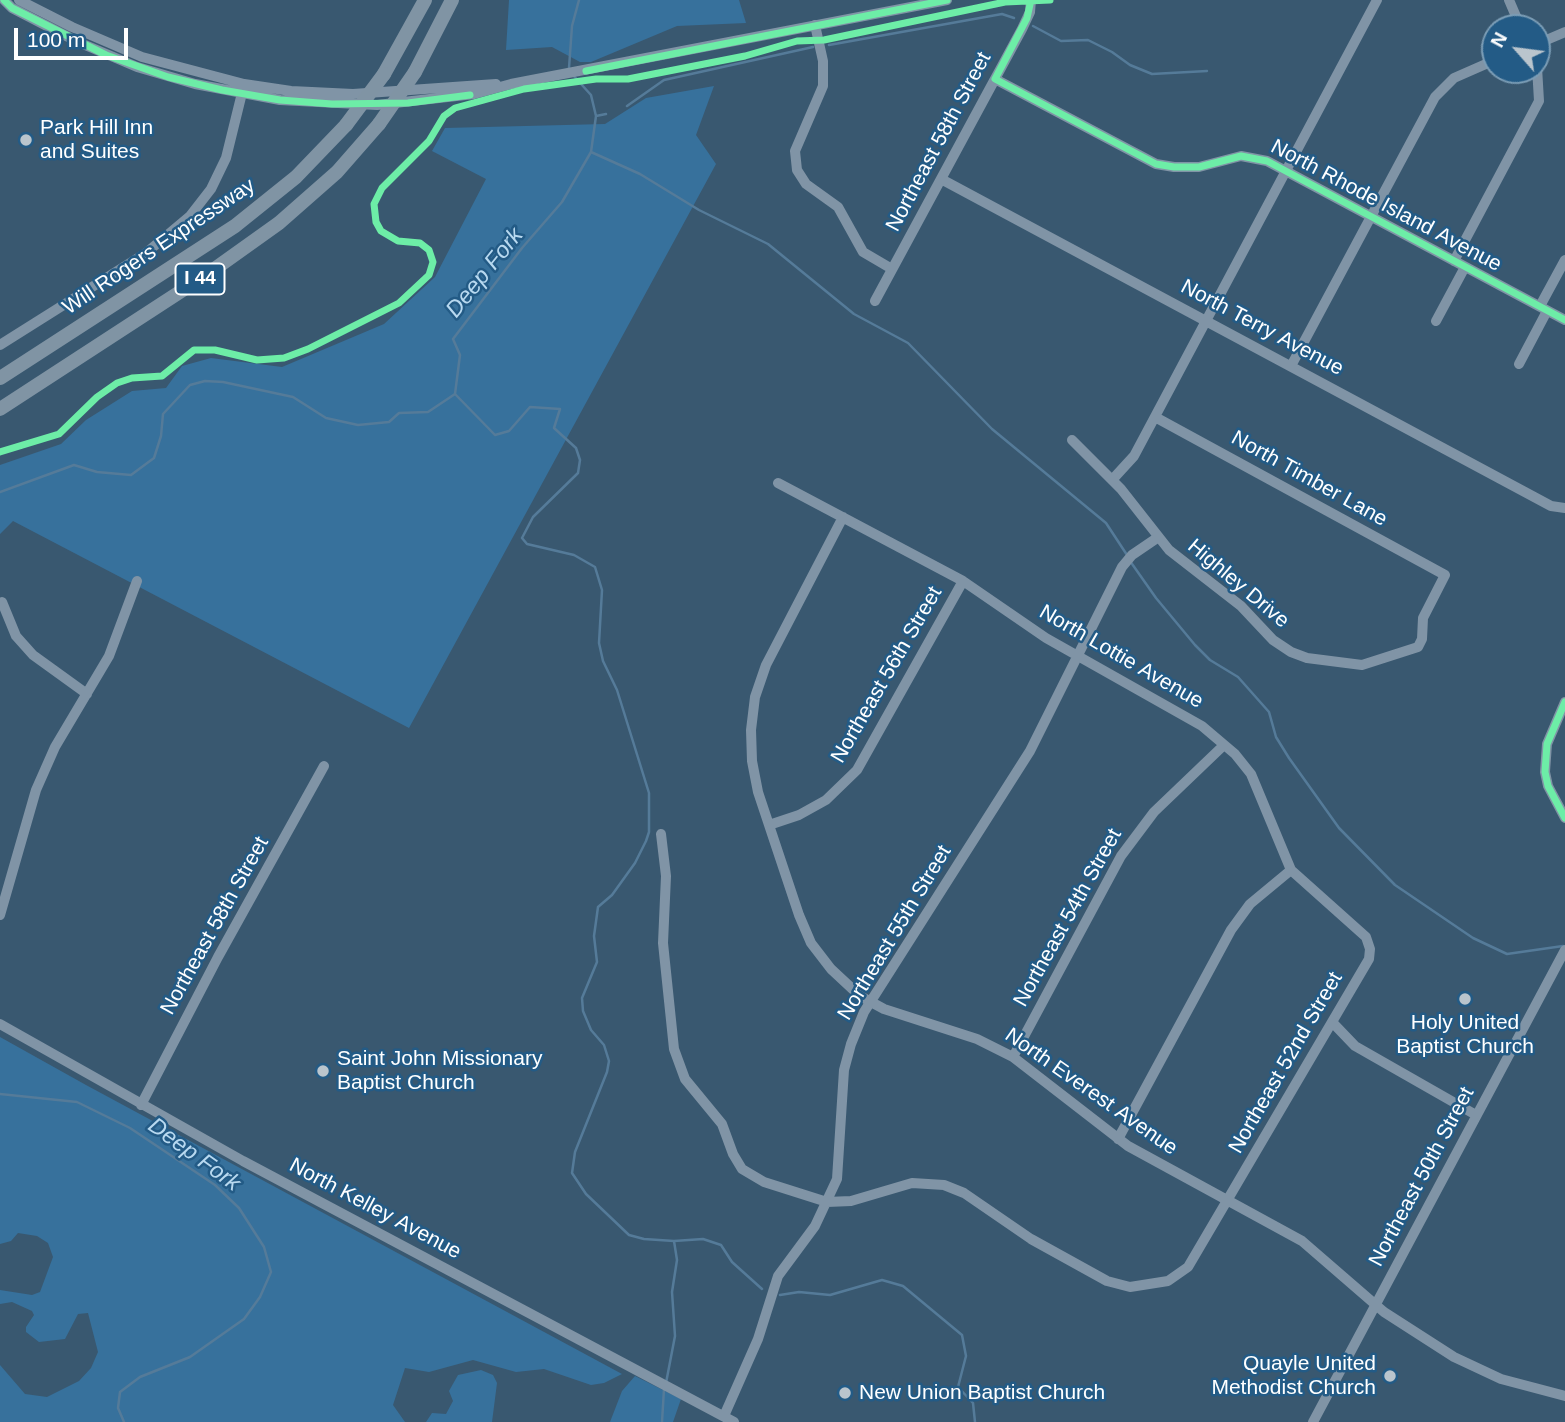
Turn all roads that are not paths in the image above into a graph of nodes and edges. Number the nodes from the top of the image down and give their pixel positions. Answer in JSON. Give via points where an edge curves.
{"nodes":[{"id":1,"x":4,"y":0,"type":"edge"},
{"id":2,"x":19,"y":0,"type":"edge"},
{"id":3,"x":32,"y":0,"type":"edge"},
{"id":4,"x":425,"y":0,"type":"edge"},
{"id":5,"x":452,"y":0,"type":"edge"},
{"id":6,"x":947,"y":0,"type":"edge"},
{"id":7,"x":1031,"y":0,"type":"edge"},
{"id":8,"x":1377,"y":0,"type":"edge"},
{"id":9,"x":39,"y":11,"type":"junction"},
{"id":10,"x":815,"y":25,"type":"junction"},
{"id":11,"x":1481,"y":67,"type":"edge"},
{"id":12,"x":995,"y":79,"type":"junction"},
{"id":13,"x":1538,"y":84,"type":"edge"},
{"id":14,"x":243,"y":89,"type":"junction"},
{"id":15,"x":1286,"y":170,"type":"junction"},
{"id":16,"x":941,"y":178,"type":"junction"},
{"id":17,"x":1371,"y":216,"type":"junction"},
{"id":18,"x":1565,"y":260,"type":"edge"},
{"id":19,"x":1454,"y":261,"type":"junction"},
{"id":20,"x":1465,"y":267,"type":"junction"},
{"id":21,"x":892,"y":270,"type":"junction"},
{"id":22,"x":875,"y":301,"type":"dead end"},
{"id":23,"x":1544,"y":309,"type":"junction"},
{"id":24,"x":1206,"y":320,"type":"junction"},
{"id":25,"x":1565,"y":320,"type":"edge"},
{"id":26,"x":1436,"y":321,"type":"dead end"},
{"id":27,"x":0,"y":345,"type":"edge"},
{"id":28,"x":1519,"y":364,"type":"dead end"},
{"id":29,"x":1291,"y":366,"type":"junction"},
{"id":30,"x":0,"y":378,"type":"edge"},
{"id":31,"x":0,"y":409,"type":"edge"},
{"id":32,"x":1155,"y":417,"type":"junction"},
{"id":33,"x":1072,"y":440,"type":"dead end"},
{"id":34,"x":1112,"y":480,"type":"junction"},
{"id":35,"x":778,"y":483,"type":"dead end"},
{"id":36,"x":1565,"y":508,"type":"edge"},
{"id":37,"x":843,"y":517,"type":"junction"},
{"id":38,"x":1157,"y":538,"type":"junction"},
{"id":39,"x":136,"y":581,"type":"dead end"},
{"id":40,"x":963,"y":581,"type":"junction"},
{"id":41,"x":2,"y":602,"type":"edge"},
{"id":42,"x":1420,"y":643,"type":"joint"},
{"id":43,"x":1078,"y":656,"type":"junction"},
{"id":44,"x":88,"y":694,"type":"junction"},
{"id":45,"x":1565,"y":702,"type":"edge"},
{"id":46,"x":1224,"y":745,"type":"junction"},
{"id":47,"x":324,"y":766,"type":"dead end"},
{"id":48,"x":1565,"y":818,"type":"edge"},
{"id":49,"x":769,"y":825,"type":"junction"},
{"id":50,"x":661,"y":834,"type":"dead end"},
{"id":51,"x":1291,"y":870,"type":"junction"},
{"id":52,"x":0,"y":915,"type":"edge"},
{"id":53,"x":1369,"y":942,"type":"joint"},
{"id":54,"x":1565,"y":950,"type":"edge"},
{"id":55,"x":871,"y":1002,"type":"junction"},
{"id":56,"x":1332,"y":1022,"type":"junction"},
{"id":57,"x":0,"y":1024,"type":"edge"},
{"id":58,"x":1013,"y":1057,"type":"junction"},
{"id":59,"x":141,"y":1105,"type":"junction"},
{"id":60,"x":1476,"y":1115,"type":"junction"},
{"id":61,"x":1118,"y":1139,"type":"junction"},
{"id":62,"x":1228,"y":1201,"type":"junction"},
{"id":63,"x":828,"y":1202,"type":"junction"},
{"id":64,"x":1376,"y":1305,"type":"junction"},
{"id":65,"x":1565,"y":1396,"type":"edge"},
{"id":66,"x":724,"y":1416,"type":"junction"},
{"id":67,"x":734,"y":1422,"type":"edge"},
{"id":68,"x":1313,"y":1422,"type":"edge"}],
"edges":[{"from":1,"to":14,"type":"street","via":[[106,55],[168,77]]},
{"from":2,"to":9,"type":"street"},
{"from":3,"to":9,"type":"street"},
{"from":4,"to":30,"type":"highway","name":"Will Rogers Expressway","number":"I 44","bridge":true,"via":[[384,74],[346,125],[296,177],[235,226]]},
{"from":5,"to":31,"type":"highway","number":"I 44","bridge":true,"via":[[415,72],[379,124],[337,172],[269,231]]},
{"from":6,"to":10,"type":"street"},
{"from":7,"to":12,"type":"street","name":"Northeast 58th Street","via":[[1027,18]]},
{"from":8,"to":15,"type":"street"},
{"from":9,"to":14,"type":"street","via":[[142,57]]},
{"from":10,"to":14,"type":"street","via":[[435,101],[377,105],[280,100]]},
{"from":10,"to":21,"type":"street","via":[[823,86],[797,145],[797,170],[806,184],[838,207],[863,252]]},
{"from":11,"to":17,"type":"street","via":[[1440,89]]},
{"from":12,"to":15,"type":"street","name":"North Rhode Island Avenue","via":[[1156,164],[1199,167],[1241,156],[1257,157]]},
{"from":12,"to":16,"type":"street","name":"Northeast 58th Street"},
{"from":13,"to":19,"type":"street","via":[[1539,101]]},
{"from":14,"to":27,"type":"street","via":[[226,158],[211,189],[190,216],[146,253]]},
{"from":15,"to":17,"type":"street","name":"North Rhode Island Avenue"},
{"from":15,"to":24,"type":"street"},
{"from":16,"to":21,"type":"street","name":"Northeast 58th Street"},
{"from":16,"to":24,"type":"street","name":"North Terry Avenue"},
{"from":17,"to":19,"type":"street","name":"North Rhode Island Avenue"},
{"from":17,"to":29,"type":"street"},
{"from":18,"to":23,"type":"street"},
{"from":19,"to":20,"type":"street","name":"North Rhode Island Avenue"},
{"from":20,"to":23,"type":"street","name":"North Rhode Island Avenue"},
{"from":20,"to":26,"type":"street"},
{"from":21,"to":22,"type":"street","name":"Northeast 58th Street"},
{"from":23,"to":25,"type":"street","name":"North Rhode Island Avenue"},
{"from":23,"to":28,"type":"street"},
{"from":24,"to":29,"type":"street","name":"North Terry Avenue"},
{"from":24,"to":32,"type":"street"},
{"from":29,"to":36,"type":"street","name":"North Terry Avenue","via":[[1551,506]]},
{"from":32,"to":34,"type":"street","via":[[1134,456]]},
{"from":32,"to":42,"type":"street","name":"North Timber Lane","via":[[1445,575],[1423,618]]},
{"from":33,"to":34,"type":"street","name":"Highley Drive"},
{"from":34,"to":38,"type":"street","name":"Highley Drive"},
{"from":35,"to":37,"type":"street","name":"North Lottie Avenue"},
{"from":37,"to":40,"type":"street","name":"North Lottie Avenue"},
{"from":37,"to":49,"type":"street","name":"North Everest Avenue","via":[[766,665],[755,697],[752,761]]},
{"from":38,"to":42,"type":"street","name":"Highley Drive","via":[[1241,606],[1273,640],[1298,655],[1362,665],[1411,651]]},
{"from":38,"to":43,"type":"street","name":"Northeast 55th Street","via":[[1127,559]]},
{"from":39,"to":44,"type":"street","via":[[109,656]]},
{"from":40,"to":43,"type":"street","name":"North Lottie Avenue"},
{"from":40,"to":49,"type":"street","name":"Northeast 56th Street","via":[[857,770],[826,800]]},
{"from":41,"to":44,"type":"street","via":[[16,636],[33,655]]},
{"from":43,"to":46,"type":"street","name":"North Lottie Avenue","via":[[1153,700],[1183,712]]},
{"from":43,"to":55,"type":"street","name":"Northeast 55th Street","via":[[1018,771]]},
{"from":44,"to":52,"type":"street","via":[[55,747],[36,790]]},
{"from":45,"to":48,"type":"street","via":[[1545,759],[1548,786]]},
{"from":46,"to":51,"type":"street","name":"North Lottie Avenue","via":[[1251,774]]},
{"from":46,"to":58,"type":"street","name":"Northeast 54th Street","via":[[1154,812],[1121,856]]},
{"from":47,"to":59,"type":"street","name":"Northeast 58th Street"},
{"from":49,"to":55,"type":"street","name":"North Everest Avenue","via":[[811,943],[836,975]]},
{"from":50,"to":63,"type":"street","via":[[666,876],[663,943],[672,1039],[680,1069],[722,1124],[742,1169],[764,1182]]},
{"from":51,"to":53,"type":"street","name":"North Lottie Avenue"},
{"from":51,"to":61,"type":"street","via":[[1250,904],[1227,936]]},
{"from":53,"to":56,"type":"street","name":"Northeast 52nd Street","via":[[1369,959]]},
{"from":54,"to":60,"type":"street","name":"Northeast 50th Street"},
{"from":55,"to":58,"type":"street","name":"North Everest Avenue","via":[[977,1039]]},
{"from":55,"to":63,"type":"street","name":"Northeast 55th Street","via":[[847,1058],[841,1164]]},
{"from":56,"to":60,"type":"street","via":[[1355,1046]]},
{"from":56,"to":62,"type":"street","name":"Northeast 52nd Street"},
{"from":57,"to":59,"type":"street","name":"North Kelley Avenue"},
{"from":58,"to":61,"type":"street","name":"North Everest Avenue"},
{"from":59,"to":66,"type":"street","name":"North Kelley Avenue"},
{"from":60,"to":64,"type":"street","name":"Northeast 50th Street"},
{"from":61,"to":62,"type":"street","name":"North Everest Avenue"},
{"from":62,"to":63,"type":"street","name":"Northeast 52nd Street","via":[[1188,1267],[1168,1281],[1143,1287],[1107,1281],[944,1185],[912,1183],[850,1201]]},
{"from":62,"to":64,"type":"street","name":"North Everest Avenue","via":[[1308,1245]]},
{"from":63,"to":66,"type":"street","name":"Northeast 55th Street","via":[[778,1276],[758,1339]]},
{"from":64,"to":65,"type":"street","name":"North Everest Avenue","via":[[1483,1372]]},
{"from":64,"to":68,"type":"street","name":"Northeast 50th Street"},
{"from":66,"to":67,"type":"street","name":"North Kelley Avenue"}]}
